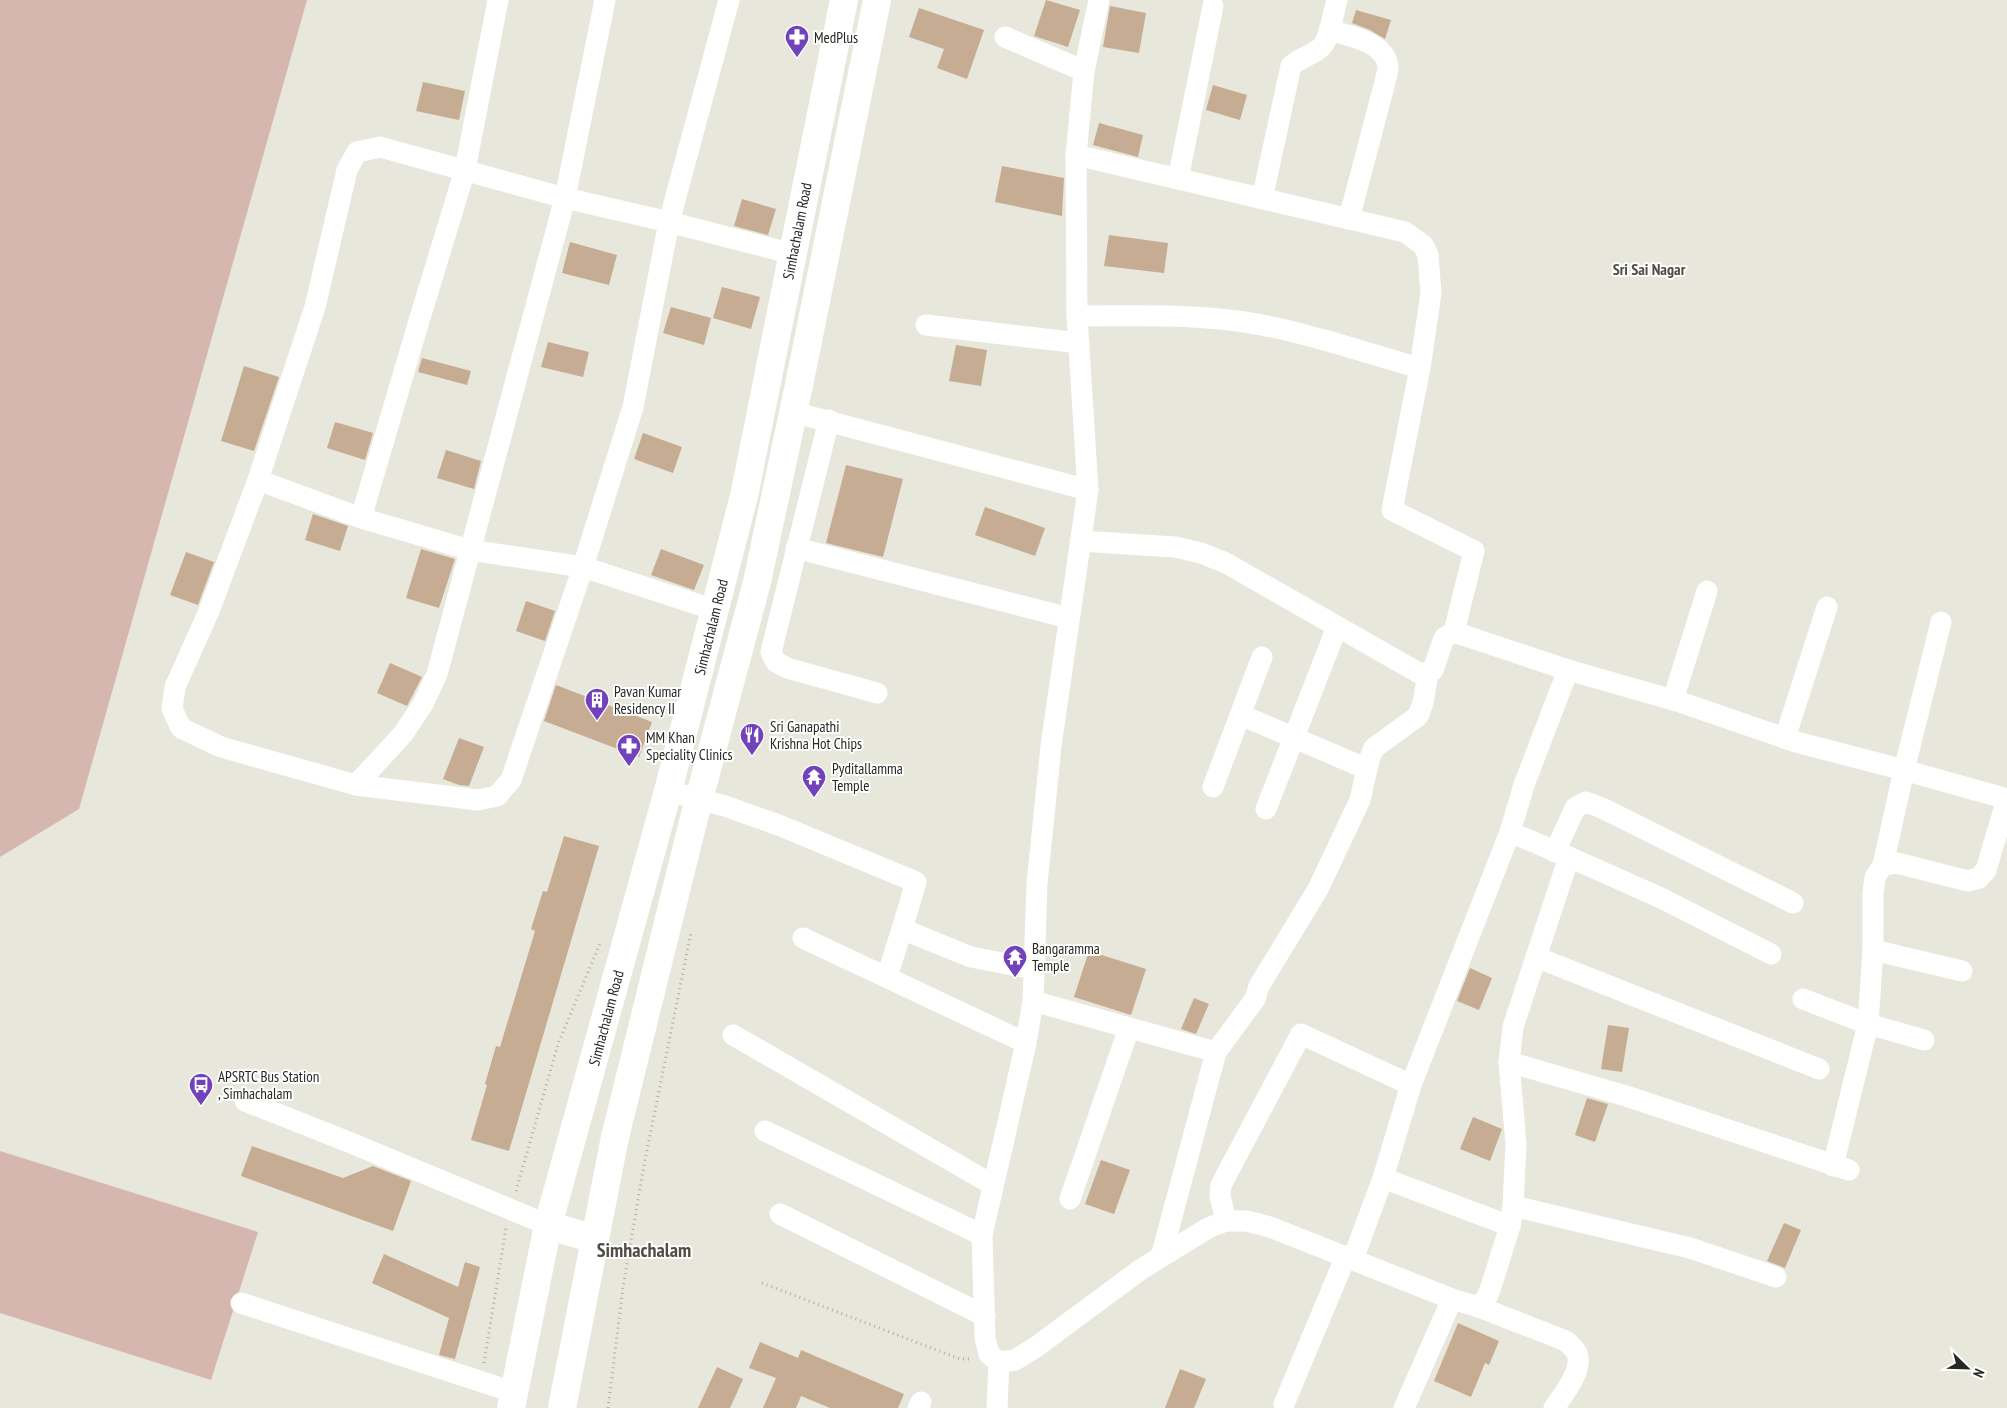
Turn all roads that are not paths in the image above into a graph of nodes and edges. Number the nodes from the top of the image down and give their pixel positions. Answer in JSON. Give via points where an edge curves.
{"nodes":[{"id":1,"x":498,"y":0,"type":"edge"},
{"id":2,"x":605,"y":0,"type":"edge"},
{"id":3,"x":729,"y":0,"type":"edge"},
{"id":4,"x":877,"y":0,"type":"edge"},
{"id":5,"x":1099,"y":0,"type":"edge"},
{"id":6,"x":1337,"y":0,"type":"edge"},
{"id":7,"x":839,"y":2,"type":"edge"},
{"id":8,"x":1213,"y":6,"type":"dead end"},
{"id":9,"x":1329,"y":30,"type":"junction"},
{"id":10,"x":1005,"y":37,"type":"dead end"},
{"id":11,"x":1084,"y":71,"type":"junction"},
{"id":12,"x":1076,"y":155,"type":"junction"},
{"id":13,"x":465,"y":170,"type":"junction"},
{"id":14,"x":1178,"y":179,"type":"junction"},
{"id":15,"x":565,"y":198,"type":"junction"},
{"id":16,"x":1262,"y":199,"type":"junction"},
{"id":17,"x":1350,"y":219,"type":"junction"},
{"id":18,"x":669,"y":222,"type":"junction"},
{"id":19,"x":792,"y":254,"type":"junction"},
{"id":20,"x":1077,"y":316,"type":"junction"},
{"id":21,"x":926,"y":325,"type":"dead end"},
{"id":22,"x":1079,"y":343,"type":"junction"},
{"id":23,"x":1420,"y":368,"type":"junction"},
{"id":24,"x":763,"y":404,"type":"junction"},
{"id":25,"x":793,"y":412,"type":"junction"},
{"id":26,"x":828,"y":420,"type":"junction"},
{"id":27,"x":258,"y":480,"type":"junction"},
{"id":28,"x":1088,"y":490,"type":"junction"},
{"id":29,"x":361,"y":518,"type":"junction"},
{"id":30,"x":1080,"y":540,"type":"junction"},
{"id":31,"x":796,"y":548,"type":"junction"},
{"id":32,"x":470,"y":550,"type":"junction"},
{"id":33,"x":584,"y":567,"type":"junction"},
{"id":34,"x":1708,"y":591,"type":"dead end"},
{"id":35,"x":1826,"y":607,"type":"dead end"},
{"id":36,"x":715,"y":610,"type":"junction"},
{"id":37,"x":1069,"y":618,"type":"junction"},
{"id":38,"x":1941,"y":622,"type":"dead end"},
{"id":39,"x":1337,"y":627,"type":"junction"},
{"id":40,"x":1454,"y":632,"type":"junction"},
{"id":41,"x":1262,"y":657,"type":"dead end"},
{"id":42,"x":1568,"y":670,"type":"junction"},
{"id":43,"x":1428,"y":673,"type":"junction"},
{"id":44,"x":877,"y":693,"type":"dead end"},
{"id":45,"x":1672,"y":700,"type":"junction"},
{"id":46,"x":1241,"y":715,"type":"junction"},
{"id":47,"x":1785,"y":738,"type":"junction"},
{"id":48,"x":1294,"y":739,"type":"junction"},
{"id":49,"x":1367,"y":769,"type":"junction"},
{"id":50,"x":1904,"y":770,"type":"junction"},
{"id":51,"x":356,"y":785,"type":"junction"},
{"id":52,"x":1213,"y":787,"type":"dead end"},
{"id":53,"x":668,"y":791,"type":"junction"},
{"id":54,"x":699,"y":799,"type":"junction"},
{"id":55,"x":2007,"y":799,"type":"edge"},
{"id":56,"x":1266,"y":809,"type":"dead end"},
{"id":57,"x":1510,"y":832,"type":"junction"},
{"id":58,"x":1562,"y":854,"type":"junction"},
{"id":59,"x":1883,"y":864,"type":"junction"},
{"id":60,"x":1793,"y":903,"type":"dead end"},
{"id":61,"x":902,"y":929,"type":"junction"},
{"id":62,"x":803,"y":938,"type":"dead end"},
{"id":63,"x":1873,"y":950,"type":"junction"},
{"id":64,"x":1771,"y":954,"type":"dead end"},
{"id":65,"x":1536,"y":957,"type":"junction"},
{"id":66,"x":1034,"y":969,"type":"junction"},
{"id":67,"x":1962,"y":971,"type":"dead end"},
{"id":68,"x":887,"y":977,"type":"junction"},
{"id":69,"x":1803,"y":999,"type":"dead end"},
{"id":70,"x":1033,"y":1001,"type":"junction"},
{"id":71,"x":1868,"y":1024,"type":"junction"},
{"id":72,"x":1129,"y":1028,"type":"junction"},
{"id":73,"x":733,"y":1035,"type":"dead end"},
{"id":74,"x":1924,"y":1040,"type":"dead end"},
{"id":75,"x":1026,"y":1043,"type":"junction"},
{"id":76,"x":1216,"y":1052,"type":"junction"},
{"id":77,"x":1509,"y":1062,"type":"junction"},
{"id":78,"x":1819,"y":1069,"type":"dead end"},
{"id":79,"x":1411,"y":1085,"type":"junction"},
{"id":80,"x":245,"y":1101,"type":"dead end"},
{"id":81,"x":765,"y":1131,"type":"dead end"},
{"id":82,"x":1383,"y":1178,"type":"junction"},
{"id":83,"x":993,"y":1185,"type":"junction"},
{"id":84,"x":1070,"y":1199,"type":"dead end"},
{"id":85,"x":780,"y":1214,"type":"dead end"},
{"id":86,"x":1511,"y":1216,"type":"junction"},
{"id":87,"x":1226,"y":1221,"type":"junction"},
{"id":88,"x":548,"y":1225,"type":"junction"},
{"id":89,"x":982,"y":1235,"type":"junction"},
{"id":90,"x":594,"y":1239,"type":"junction"},
{"id":91,"x":1161,"y":1257,"type":"junction"},
{"id":92,"x":1350,"y":1257,"type":"junction"},
{"id":93,"x":1776,"y":1277,"type":"dead end"},
{"id":94,"x":1452,"y":1299,"type":"junction"},
{"id":95,"x":241,"y":1303,"type":"dead end"},
{"id":96,"x":1479,"y":1307,"type":"junction"},
{"id":97,"x":985,"y":1316,"type":"junction"},
{"id":98,"x":999,"y":1362,"type":"junction"},
{"id":99,"x":512,"y":1400,"type":"edge"},
{"id":100,"x":1284,"y":1404,"type":"dead end"},
{"id":101,"x":562,"y":1408,"type":"edge"},
{"id":102,"x":998,"y":1408,"type":"edge"},
{"id":103,"x":1404,"y":1408,"type":"edge"},
{"id":104,"x":1554,"y":1408,"type":"edge"}],
"edges":[{"from":1,"to":13,"type":"street"},
{"from":2,"to":15,"type":"street"},
{"from":3,"to":18,"type":"street"},
{"from":4,"to":25,"type":"main road"},
{"from":5,"to":11,"type":"street"},
{"from":6,"to":9,"type":"street"},
{"from":7,"to":19,"type":"main road","name":"Simhachalam Road"},
{"from":8,"to":14,"type":"street"},
{"from":9,"to":16,"type":"street","via":[[1319,50],[1291,66]]},
{"from":9,"to":17,"type":"street","via":[[1374,45],[1388,66]]},
{"from":10,"to":11,"type":"street"},
{"from":11,"to":12,"type":"street"},
{"from":12,"to":14,"type":"street"},
{"from":12,"to":20,"type":"street"},
{"from":13,"to":15,"type":"street"},
{"from":13,"to":27,"type":"street","via":[[380,147],[357,152],[347,170],[315,306]]},
{"from":13,"to":29,"type":"street"},
{"from":14,"to":16,"type":"street"},
{"from":15,"to":18,"type":"street"},
{"from":15,"to":32,"type":"street"},
{"from":16,"to":17,"type":"street"},
{"from":17,"to":23,"type":"street","via":[[1406,232],[1423,245],[1428,255],[1431,292]]},
{"from":18,"to":19,"type":"street"},
{"from":18,"to":33,"type":"street","via":[[633,407]]},
{"from":19,"to":24,"type":"main road","name":"Simhachalam Road"},
{"from":20,"to":22,"type":"street"},
{"from":20,"to":23,"type":"street","via":[[1191,316],[1271,326]]},
{"from":21,"to":22,"type":"street"},
{"from":22,"to":28,"type":"street"},
{"from":23,"to":40,"type":"street","via":[[1392,510],[1474,551]]},
{"from":24,"to":25,"type":"main road"},
{"from":24,"to":36,"type":"main road","name":"Simhachalam Road"},
{"from":25,"to":26,"type":"street"},
{"from":25,"to":54,"type":"main road","via":[[757,582]]},
{"from":26,"to":28,"type":"street"},
{"from":26,"to":31,"type":"street"},
{"from":27,"to":29,"type":"street"},
{"from":27,"to":51,"type":"street","via":[[209,611],[175,687],[172,709],[181,728],[221,748]]},
{"from":28,"to":30,"type":"street"},
{"from":29,"to":32,"type":"street"},
{"from":30,"to":37,"type":"street"},
{"from":30,"to":39,"type":"street","via":[[1175,547],[1201,553],[1226,563]]},
{"from":31,"to":37,"type":"street"},
{"from":31,"to":44,"type":"street","via":[[771,652],[776,662],[786,668]]},
{"from":32,"to":33,"type":"street"},
{"from":32,"to":51,"type":"street","via":[[437,674],[423,704],[403,734]]},
{"from":33,"to":36,"type":"street"},
{"from":33,"to":51,"type":"street","via":[[511,780],[498,796],[478,800]]},
{"from":34,"to":45,"type":"street"},
{"from":35,"to":47,"type":"street"},
{"from":36,"to":53,"type":"main road","name":"Simhachalam Road"},
{"from":37,"to":66,"type":"street","via":[[1037,884]]},
{"from":38,"to":50,"type":"street"},
{"from":39,"to":43,"type":"street","via":[[1411,670]]},
{"from":39,"to":48,"type":"street"},
{"from":40,"to":42,"type":"street"},
{"from":40,"to":43,"type":"street","via":[[1444,638],[1433,670]]},
{"from":41,"to":46,"type":"street"},
{"from":42,"to":45,"type":"street"},
{"from":42,"to":57,"type":"street","via":[[1524,785]]},
{"from":43,"to":49,"type":"street","via":[[1418,716],[1374,748]]},
{"from":45,"to":47,"type":"street"},
{"from":46,"to":48,"type":"street"},
{"from":46,"to":52,"type":"street"},
{"from":47,"to":50,"type":"street"},
{"from":48,"to":49,"type":"street"},
{"from":48,"to":56,"type":"street"},
{"from":49,"to":76,"type":"street","via":[[1360,800],[1318,889],[1259,986],[1255,999]]},
{"from":50,"to":55,"type":"street"},
{"from":50,"to":59,"type":"street"},
{"from":53,"to":54,"type":"street"},
{"from":53,"to":88,"type":"main road","name":"Simhachalam Road"},
{"from":54,"to":61,"type":"street","via":[[781,826],[916,882]]},
{"from":54,"to":90,"type":"main road","via":[[615,1137]]},
{"from":55,"to":59,"type":"street","via":[[1986,870],[1979,878],[1968,881],[1897,863]]},
{"from":57,"to":58,"type":"street"},
{"from":57,"to":79,"type":"street"},
{"from":58,"to":60,"type":"street","via":[[1575,808],[1586,802]]},
{"from":58,"to":64,"type":"street","via":[[1661,898]]},
{"from":58,"to":65,"type":"street"},
{"from":59,"to":63,"type":"street","via":[[1874,885]]},
{"from":61,"to":66,"type":"street","via":[[971,957]]},
{"from":61,"to":68,"type":"street"},
{"from":62,"to":68,"type":"street"},
{"from":63,"to":67,"type":"street"},
{"from":63,"to":71,"type":"street"},
{"from":65,"to":77,"type":"street","via":[[1513,1027]]},
{"from":65,"to":78,"type":"street"},
{"from":66,"to":70,"type":"street"},
{"from":68,"to":75,"type":"street"},
{"from":69,"to":71,"type":"street"},
{"from":70,"to":72,"type":"street"},
{"from":70,"to":75,"type":"street"},
{"from":71,"to":74,"type":"street"},
{"from":71,"to":77,"type":"street","via":[[1841,1168],[1626,1096]]},
{"from":72,"to":76,"type":"street"},
{"from":72,"to":84,"type":"street"},
{"from":73,"to":83,"type":"street"},
{"from":75,"to":83,"type":"street"},
{"from":76,"to":91,"type":"street"},
{"from":77,"to":86,"type":"street","via":[[1516,1144]]},
{"from":79,"to":82,"type":"street"},
{"from":79,"to":87,"type":"street","via":[[1301,1034],[1220,1185]]},
{"from":80,"to":88,"type":"street"},
{"from":81,"to":89,"type":"street"},
{"from":82,"to":86,"type":"street"},
{"from":82,"to":92,"type":"street"},
{"from":83,"to":89,"type":"street"},
{"from":85,"to":97,"type":"street"},
{"from":86,"to":93,"type":"street","via":[[1690,1248]]},
{"from":86,"to":96,"type":"street","via":[[1491,1287]]},
{"from":87,"to":91,"type":"street","via":[[1208,1228]]},
{"from":87,"to":92,"type":"street","via":[[1247,1221],[1270,1227]]},
{"from":88,"to":90,"type":"main road"},
{"from":88,"to":99,"type":"main road","name":"Simhachalam Road"},
{"from":89,"to":97,"type":"street"},
{"from":90,"to":101,"type":"main road"},
{"from":91,"to":98,"type":"street","via":[[1036,1347],[1015,1360]]},
{"from":92,"to":94,"type":"street"},
{"from":92,"to":100,"type":"street"},
{"from":94,"to":96,"type":"street"},
{"from":94,"to":103,"type":"street"},
{"from":95,"to":99,"type":"street","via":[[482,1382]]},
{"from":96,"to":104,"type":"street","via":[[1566,1341],[1576,1351],[1578,1365],[1572,1381]]},
{"from":97,"to":98,"type":"street","via":[[989,1354]]},
{"from":98,"to":102,"type":"street"}]}
